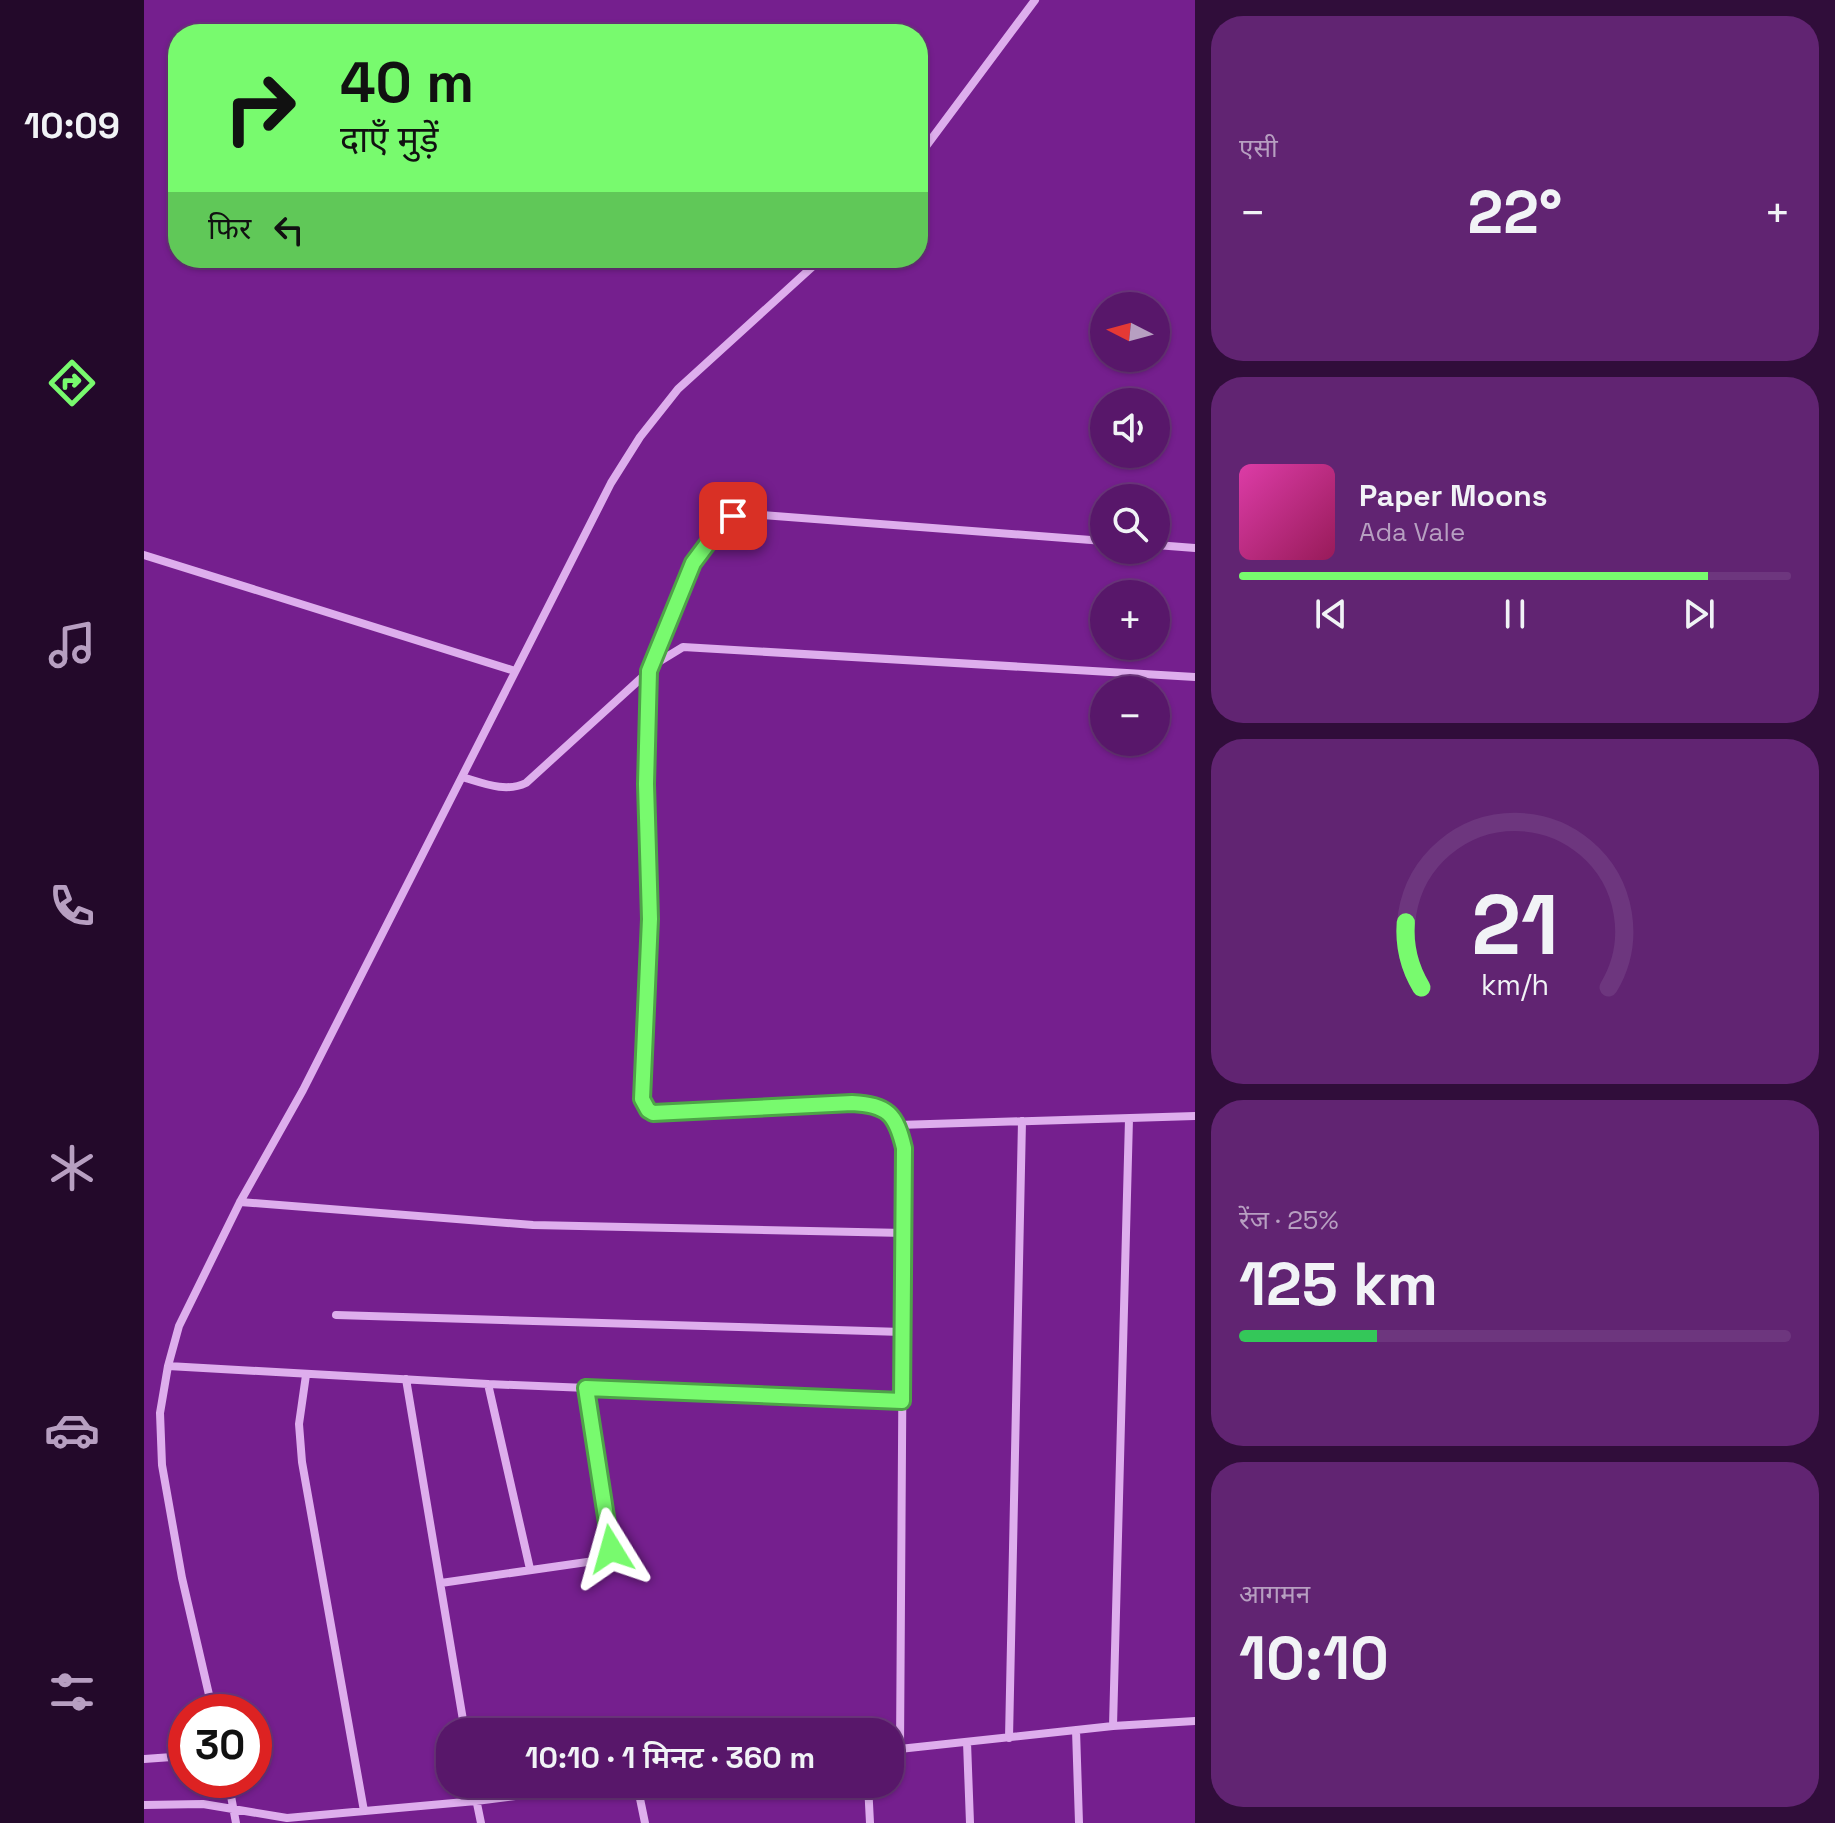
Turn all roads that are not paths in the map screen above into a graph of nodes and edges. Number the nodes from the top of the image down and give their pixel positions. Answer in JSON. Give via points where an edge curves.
{"nodes":[{"id":1,"x":1035,"y":0,"type":"edge"},
{"id":2,"x":928,"y":144,"type":"edge"},
{"id":3,"x":811,"y":268,"type":"edge"},
{"id":4,"x":1090,"y":540,"type":"edge"},
{"id":5,"x":1170,"y":546,"type":"edge"},
{"id":6,"x":1195,"y":548,"type":"edge"},
{"id":7,"x":144,"y":555,"type":"edge"},
{"id":8,"x":515,"y":671,"type":"junction"},
{"id":9,"x":649,"y":671,"type":"junction"},
{"id":10,"x":1195,"y":677,"type":"edge"},
{"id":11,"x":462,"y":777,"type":"junction"},
{"id":12,"x":1195,"y":1116,"type":"edge"},
{"id":13,"x":1129,"y":1119,"type":"junction"},
{"id":14,"x":1022,"y":1121,"type":"junction"},
{"id":15,"x":898,"y":1125,"type":"junction"},
{"id":16,"x":240,"y":1202,"type":"junction"},
{"id":17,"x":905,"y":1233,"type":"junction"},
{"id":18,"x":336,"y":1315,"type":"dead end"},
{"id":19,"x":902,"y":1332,"type":"junction"},
{"id":20,"x":168,"y":1366,"type":"junction"},
{"id":21,"x":306,"y":1375,"type":"junction"},
{"id":22,"x":406,"y":1379,"type":"junction"},
{"id":23,"x":488,"y":1384,"type":"junction"},
{"id":24,"x":586,"y":1388,"type":"junction"},
{"id":25,"x":902,"y":1401,"type":"junction"},
{"id":26,"x":530,"y":1569,"type":"junction"},
{"id":27,"x":441,"y":1583,"type":"junction"},
{"id":28,"x":209,"y":1694,"type":"edge"},
{"id":29,"x":463,"y":1718,"type":"edge"},
{"id":30,"x":896,"y":1718,"type":"edge"},
{"id":31,"x":1195,"y":1721,"type":"edge"},
{"id":32,"x":1113,"y":1726,"type":"junction"},
{"id":33,"x":1076,"y":1730,"type":"junction"},
{"id":34,"x":1009,"y":1738,"type":"junction"},
{"id":35,"x":967,"y":1742,"type":"junction"},
{"id":36,"x":904,"y":1749,"type":"edge"},
{"id":37,"x":168,"y":1757,"type":"edge"},
{"id":38,"x":144,"y":1759,"type":"edge"},
{"id":39,"x":231,"y":1798,"type":"edge"},
{"id":40,"x":475,"y":1798,"type":"edge"},
{"id":41,"x":499,"y":1798,"type":"edge"},
{"id":42,"x":640,"y":1798,"type":"edge"},
{"id":43,"x":869,"y":1798,"type":"edge"},
{"id":44,"x":476,"y":1801,"type":"junction"},
{"id":45,"x":144,"y":1805,"type":"edge"},
{"id":46,"x":232,"y":1807,"type":"junction"},
{"id":47,"x":364,"y":1811,"type":"junction"},
{"id":48,"x":236,"y":1823,"type":"edge"},
{"id":49,"x":481,"y":1823,"type":"edge"},
{"id":50,"x":645,"y":1823,"type":"edge"},
{"id":51,"x":870,"y":1823,"type":"edge"},
{"id":52,"x":970,"y":1823,"type":"edge"},
{"id":53,"x":1079,"y":1823,"type":"edge"}],
"edges":[{"from":1,"to":2,"type":"street"},
{"from":3,"to":8,"type":"street","via":[[678,389],[640,437]]},
{"from":4,"to":9,"type":"street","via":[[733,516],[693,563]]},
{"from":5,"to":6,"type":"street"},
{"from":7,"to":8,"type":"street"},
{"from":8,"to":11,"type":"street"},
{"from":9,"to":10,"type":"street","via":[[683,647],[696,647]]},
{"from":9,"to":11,"type":"street","via":[[526,783],[503,788]]},
{"from":9,"to":15,"type":"street","via":[[644,1106],[653,1113],[871,1104],[888,1111]]},
{"from":11,"to":16,"type":"street"},
{"from":12,"to":13,"type":"street"},
{"from":13,"to":14,"type":"street"},
{"from":13,"to":32,"type":"street"},
{"from":14,"to":15,"type":"street"},
{"from":14,"to":34,"type":"street"},
{"from":15,"to":17,"type":"street","via":[[904,1148]]},
{"from":16,"to":17,"type":"street","via":[[533,1225]]},
{"from":16,"to":20,"type":"street","via":[[179,1326]]},
{"from":17,"to":19,"type":"street"},
{"from":18,"to":19,"type":"street"},
{"from":19,"to":25,"type":"street"},
{"from":20,"to":21,"type":"street"},
{"from":20,"to":28,"type":"street","via":[[160,1413],[162,1465]]},
{"from":21,"to":22,"type":"street"},
{"from":21,"to":47,"type":"street","via":[[299,1424],[302,1462]]},
{"from":22,"to":23,"type":"street"},
{"from":22,"to":27,"type":"street"},
{"from":23,"to":24,"type":"street"},
{"from":23,"to":26,"type":"street"},
{"from":24,"to":25,"type":"street"},
{"from":24,"to":26,"type":"street","via":[[611,1555]]},
{"from":25,"to":30,"type":"street"},
{"from":26,"to":27,"type":"street"},
{"from":27,"to":29,"type":"street"},
{"from":31,"to":32,"type":"street"},
{"from":32,"to":33,"type":"street"},
{"from":33,"to":34,"type":"street"},
{"from":33,"to":53,"type":"street"},
{"from":34,"to":35,"type":"street"},
{"from":35,"to":36,"type":"street"},
{"from":35,"to":52,"type":"street"},
{"from":37,"to":38,"type":"street"},
{"from":39,"to":46,"type":"street"},
{"from":40,"to":44,"type":"street"},
{"from":41,"to":44,"type":"street"},
{"from":42,"to":50,"type":"street"},
{"from":43,"to":51,"type":"street"},
{"from":44,"to":47,"type":"street"},
{"from":44,"to":49,"type":"street"},
{"from":45,"to":46,"type":"street"},
{"from":46,"to":47,"type":"street","via":[[287,1818]]},
{"from":46,"to":48,"type":"street"}]}
